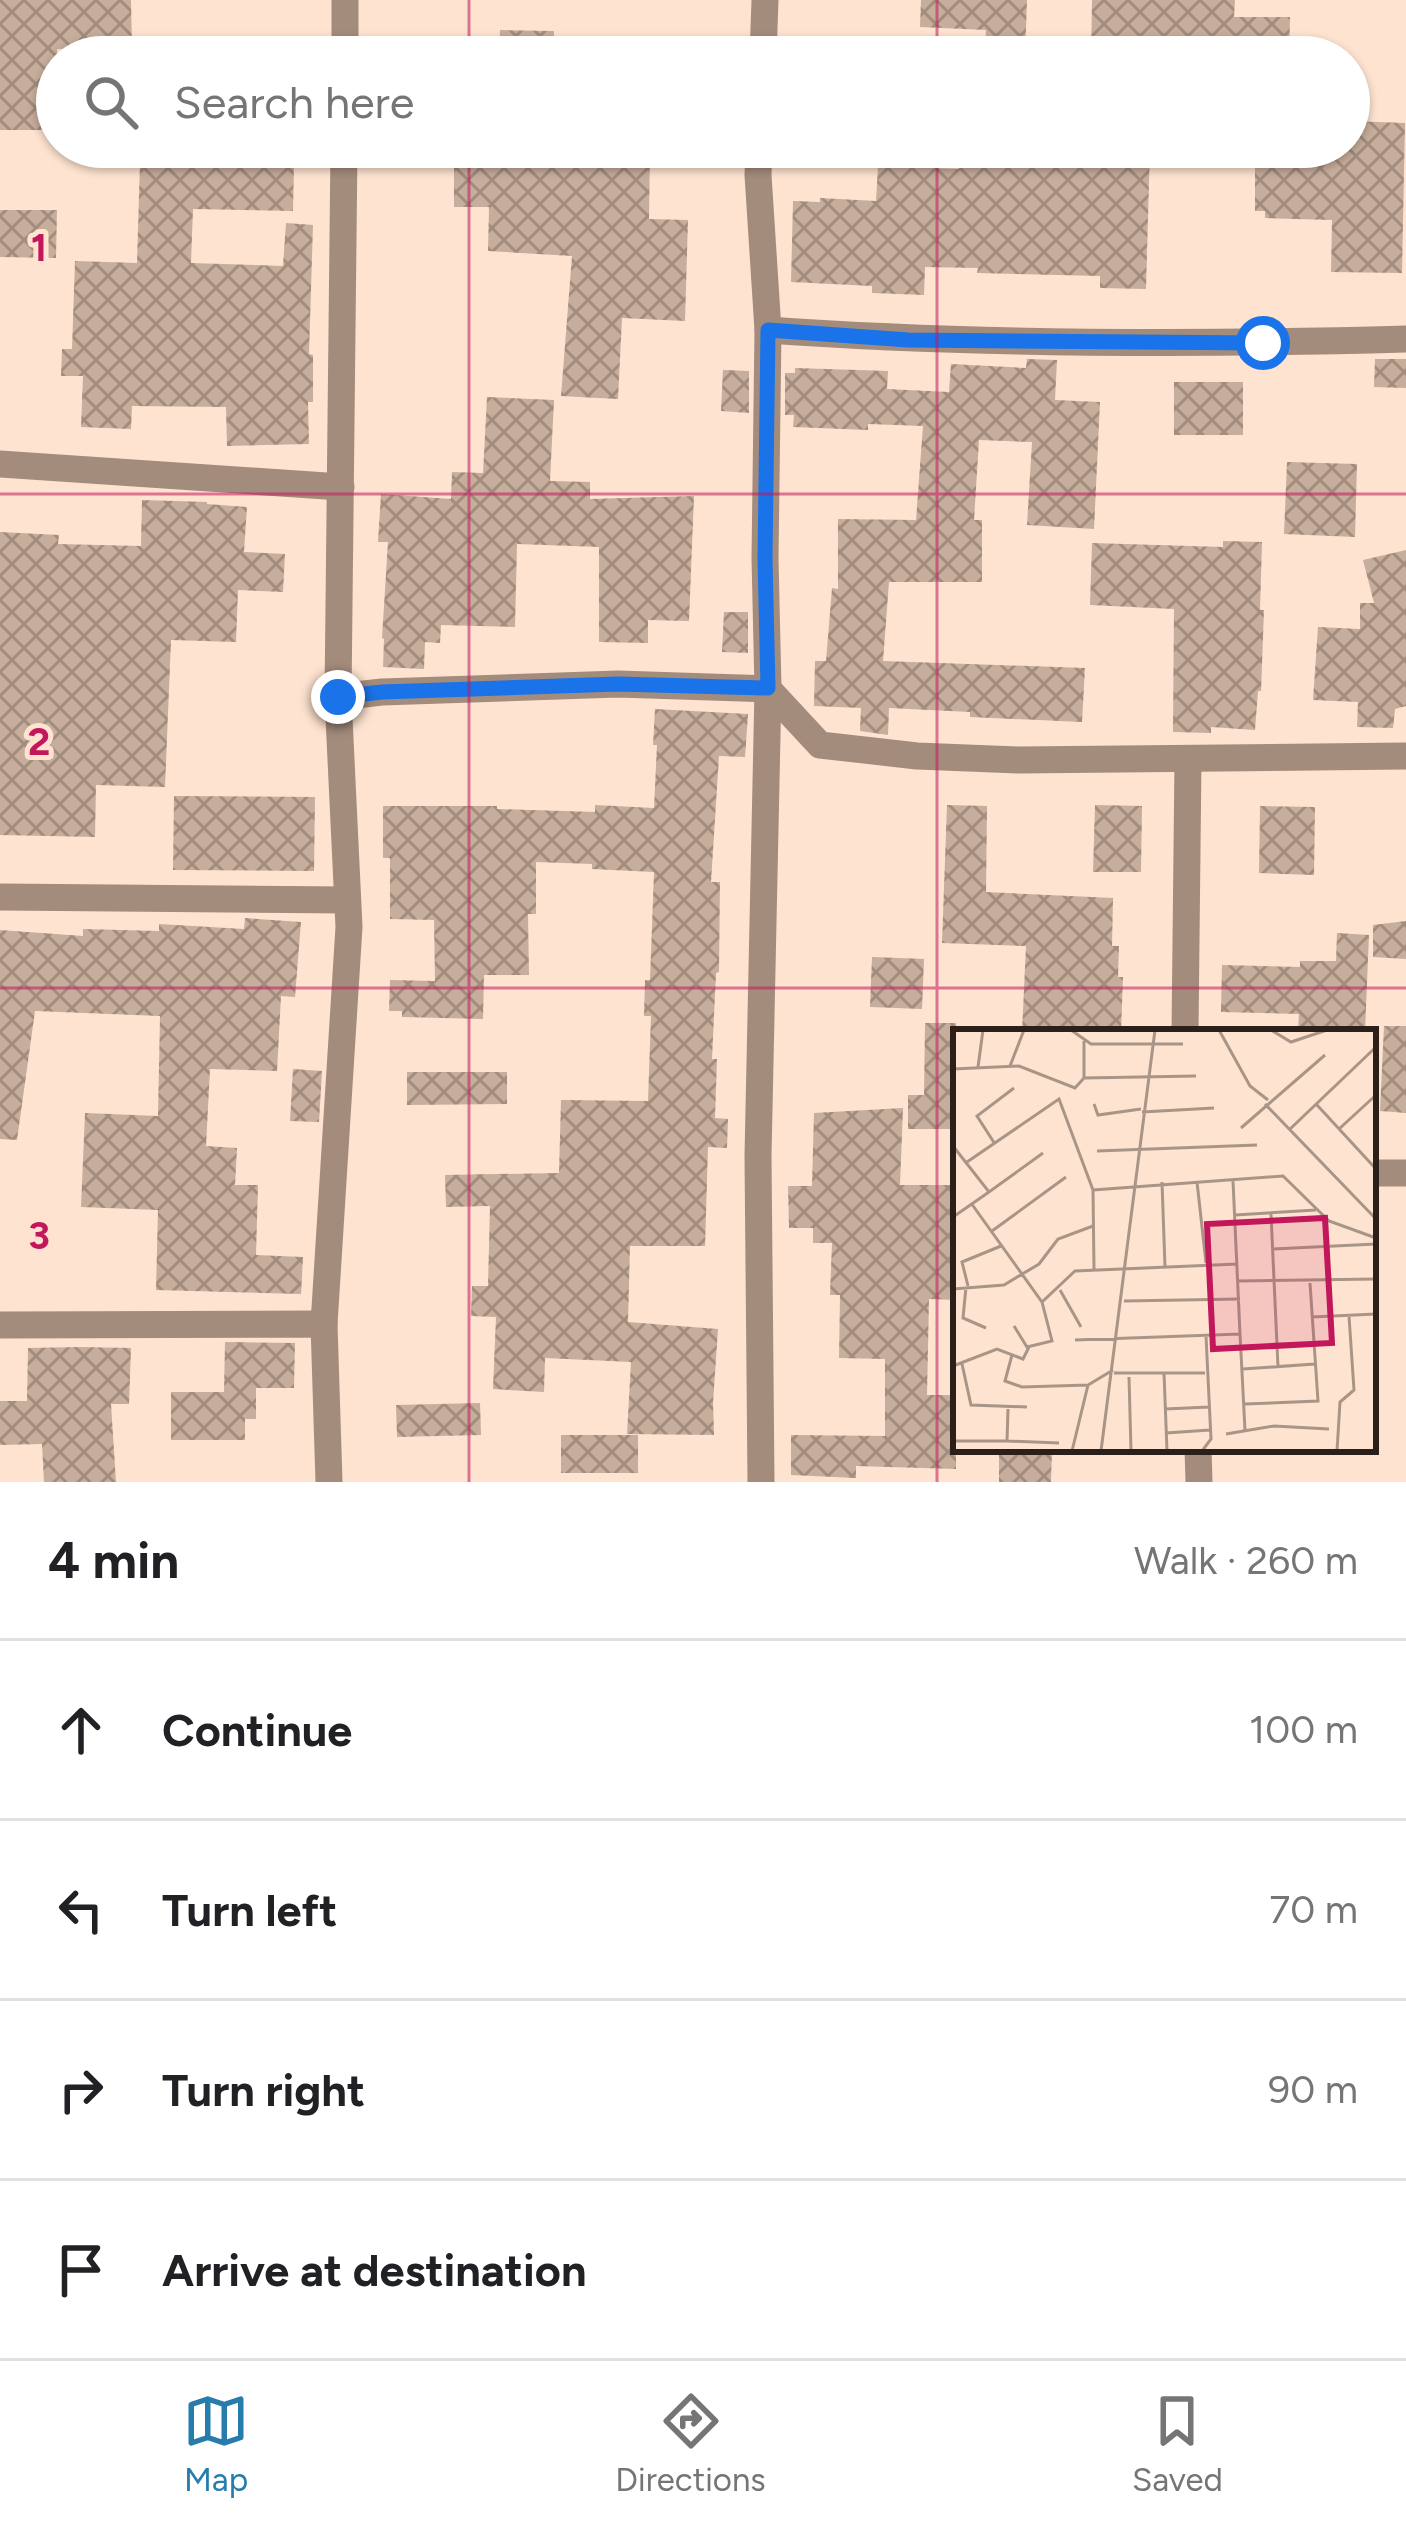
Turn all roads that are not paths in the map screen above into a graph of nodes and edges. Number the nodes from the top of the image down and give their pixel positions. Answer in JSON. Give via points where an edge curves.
{"nodes":[{"id":1,"x":345,"y":0,"type":"edge"},
{"id":2,"x":765,"y":0,"type":"edge"},
{"id":3,"x":345,"y":36,"type":"edge"},
{"id":4,"x":764,"y":36,"type":"edge"},
{"id":5,"x":344,"y":168,"type":"edge"},
{"id":6,"x":758,"y":168,"type":"edge"},
{"id":7,"x":768,"y":330,"type":"junction"},
{"id":8,"x":1406,"y":339,"type":"edge"},
{"id":9,"x":0,"y":464,"type":"edge"},
{"id":10,"x":341,"y":487,"type":"junction"},
{"id":11,"x":768,"y":688,"type":"junction"},
{"id":12,"x":338,"y":697,"type":"junction"},
{"id":13,"x":1406,"y":756,"type":"edge"},
{"id":14,"x":1188,"y":759,"type":"junction"},
{"id":15,"x":0,"y":897,"type":"edge"},
{"id":16,"x":347,"y":900,"type":"junction"},
{"id":17,"x":1186,"y":1029,"type":"edge"},
{"id":18,"x":1376,"y":1173,"type":"edge"},
{"id":19,"x":1406,"y":1174,"type":"edge"},
{"id":20,"x":0,"y":1324,"type":"edge"},
{"id":21,"x":324,"y":1324,"type":"junction"},
{"id":22,"x":329,"y":1482,"type":"edge"},
{"id":23,"x":761,"y":1482,"type":"edge"}],
"edges":[{"from":1,"to":3,"type":"street"},
{"from":2,"to":4,"type":"street"},
{"from":5,"to":10,"type":"street"},
{"from":6,"to":7,"type":"street"},
{"from":7,"to":8,"type":"street","via":[[908,340]]},
{"from":7,"to":11,"type":"street"},
{"from":9,"to":10,"type":"street"},
{"from":10,"to":12,"type":"street"},
{"from":11,"to":12,"type":"street","via":[[618,684]]},
{"from":11,"to":14,"type":"street","via":[[820,745],[1019,760]]},
{"from":11,"to":23,"type":"street"},
{"from":12,"to":16,"type":"street"},
{"from":13,"to":14,"type":"street"},
{"from":14,"to":17,"type":"street"},
{"from":15,"to":16,"type":"street"},
{"from":16,"to":21,"type":"street"},
{"from":18,"to":19,"type":"street"},
{"from":20,"to":21,"type":"street"},
{"from":21,"to":22,"type":"street"}]}
